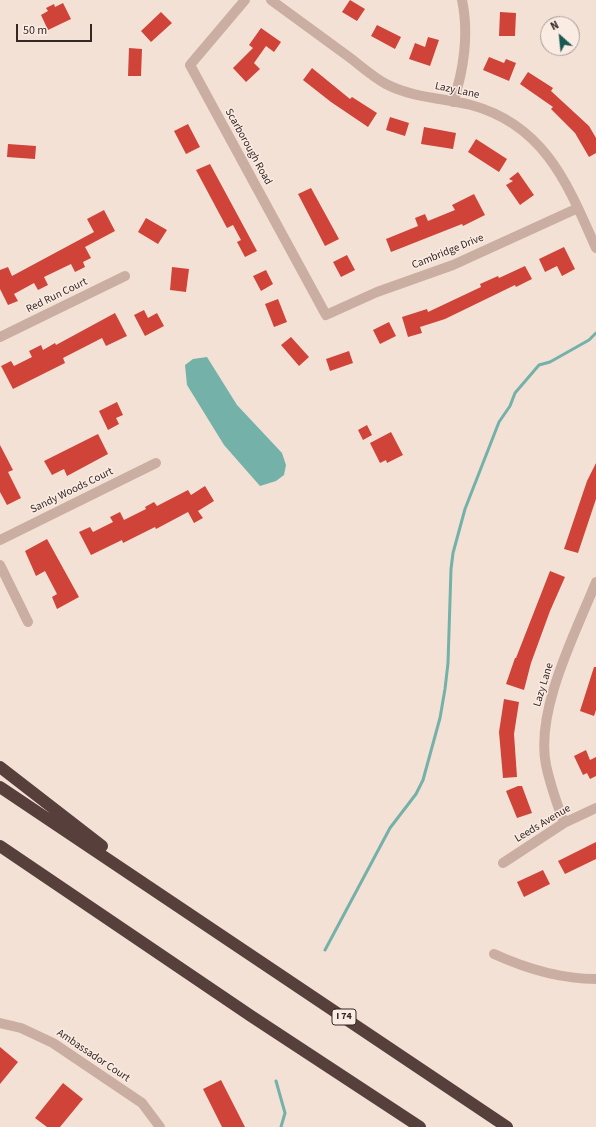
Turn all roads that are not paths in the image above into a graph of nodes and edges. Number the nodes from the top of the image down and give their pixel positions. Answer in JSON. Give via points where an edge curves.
{"nodes":[{"id":1,"x":244,"y":0,"type":"edge"},
{"id":2,"x":270,"y":0,"type":"edge"},
{"id":3,"x":462,"y":0,"type":"edge"},
{"id":4,"x":453,"y":102,"type":"junction"},
{"id":5,"x":578,"y":208,"type":"junction"},
{"id":6,"x":596,"y":248,"type":"edge"},
{"id":7,"x":125,"y":276,"type":"dead end"},
{"id":8,"x":326,"y":315,"type":"joint"},
{"id":9,"x":0,"y":337,"type":"edge"},
{"id":10,"x":156,"y":463,"type":"dead end"},
{"id":11,"x":0,"y":540,"type":"edge"},
{"id":12,"x":0,"y":565,"type":"edge"},
{"id":13,"x":596,"y":582,"type":"edge"},
{"id":14,"x":28,"y":622,"type":"dead end"},
{"id":15,"x":0,"y":767,"type":"edge"},
{"id":16,"x":0,"y":787,"type":"edge"},
{"id":17,"x":596,"y":808,"type":"edge"},
{"id":18,"x":564,"y":823,"type":"junction"},
{"id":19,"x":0,"y":846,"type":"edge"},
{"id":20,"x":503,"y":863,"type":"dead end"},
{"id":21,"x":182,"y":908,"type":"junction"},
{"id":22,"x":494,"y":954,"type":"dead end"},
{"id":23,"x":596,"y":979,"type":"edge"},
{"id":24,"x":0,"y":1023,"type":"edge"},
{"id":25,"x":160,"y":1127,"type":"edge"},
{"id":26,"x":420,"y":1127,"type":"edge"},
{"id":27,"x":507,"y":1127,"type":"edge"}],
"edges":[{"from":1,"to":8,"type":"street","name":"Scarborough Road","via":[[190,65]]},
{"from":2,"to":4,"type":"street","name":"Lazy Lane","via":[[386,84],[421,96]]},
{"from":3,"to":4,"type":"street","via":[[464,53]]},
{"from":4,"to":5,"type":"street","name":"Lazy Lane","via":[[489,111],[527,134],[556,165]]},
{"from":5,"to":6,"type":"street","name":"Lazy Lane"},
{"from":5,"to":8,"type":"street","name":"Cambridge Drive","via":[[453,265],[377,292]]},
{"from":7,"to":9,"type":"street","name":"Red Run Court"},
{"from":10,"to":11,"type":"street","name":"Sandy Woods Court"},
{"from":12,"to":14,"type":"street"},
{"from":13,"to":18,"type":"street","name":"Lazy Lane","via":[[550,700],[545,734],[546,764]]},
{"from":15,"to":21,"type":"highway"},
{"from":16,"to":21,"type":"highway","number":"I 74"},
{"from":17,"to":18,"type":"street","name":"Leeds Avenue"},
{"from":18,"to":20,"type":"street","name":"Leeds Avenue"},
{"from":19,"to":26,"type":"highway"},
{"from":21,"to":27,"type":"highway","number":"I 74"},
{"from":22,"to":23,"type":"street","via":[[520,966],[547,974],[576,979]]},
{"from":24,"to":25,"type":"street","name":"Ambassador Court","via":[[21,1028],[53,1043],[142,1103]]}]}
